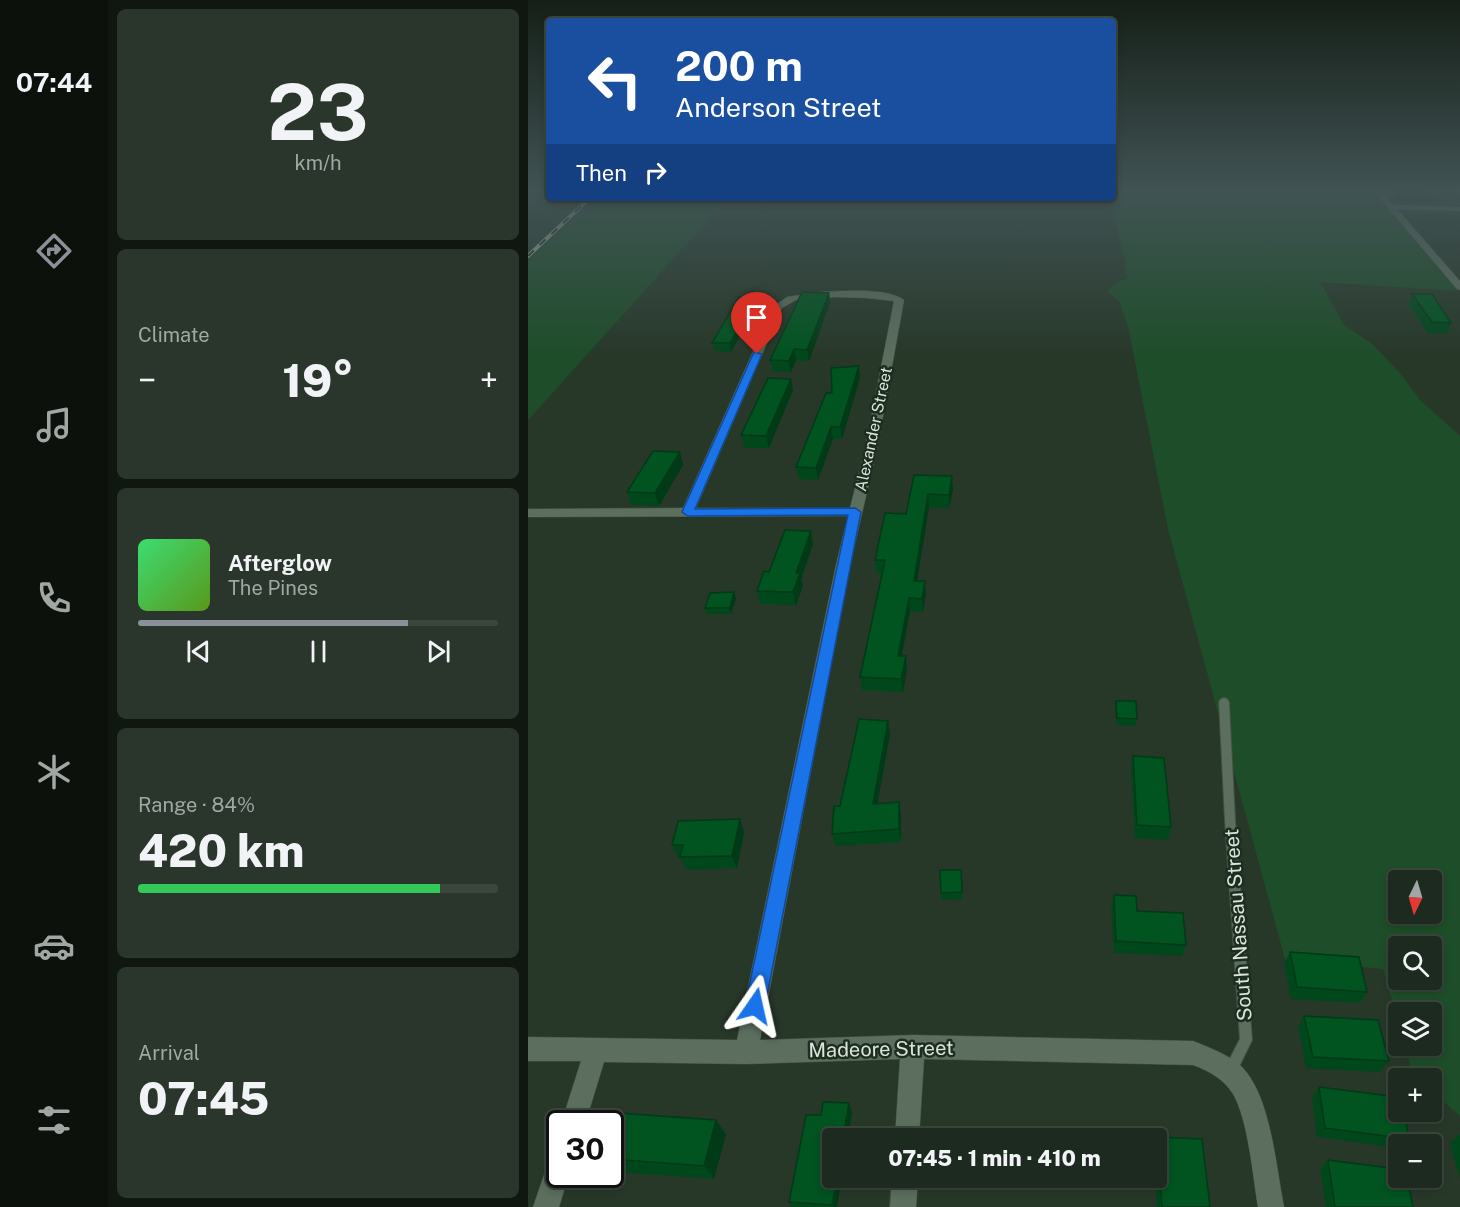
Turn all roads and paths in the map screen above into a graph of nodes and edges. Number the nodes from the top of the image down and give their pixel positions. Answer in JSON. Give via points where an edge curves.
{"nodes":[{"id":1,"x":1425,"y":245,"type":"edge"},
{"id":2,"x":1460,"y":287,"type":"edge"},
{"id":3,"x":688,"y":512,"type":"junction"},
{"id":4,"x":855,"y":512,"type":"junction"},
{"id":5,"x":528,"y":513,"type":"edge"},
{"id":6,"x":1224,"y":702,"type":"dead end"},
{"id":7,"x":913,"y":1047,"type":"junction"},
{"id":8,"x":528,"y":1049,"type":"edge"},
{"id":9,"x":596,"y":1050,"type":"junction"},
{"id":10,"x":746,"y":1052,"type":"junction"},
{"id":11,"x":1230,"y":1071,"type":"junction"},
{"id":12,"x":577,"y":1110,"type":"edge"},
{"id":13,"x":909,"y":1128,"type":"edge"},
{"id":14,"x":552,"y":1188,"type":"edge"},
{"id":15,"x":904,"y":1188,"type":"edge"},
{"id":16,"x":546,"y":1207,"type":"edge"},
{"id":17,"x":903,"y":1207,"type":"edge"},
{"id":18,"x":1271,"y":1207,"type":"edge"}],
"edges":[{"from":1,"to":2,"type":"street"},
{"from":3,"to":4,"type":"street"},
{"from":3,"to":4,"type":"street","name":"Alexander Street","via":[[778,307],[792,298],[884,295],[899,300]]},
{"from":3,"to":5,"type":"street"},
{"from":4,"to":10,"type":"street","name":"Alexander Street"},
{"from":6,"to":11,"type":"lane","name":"South Nassau Street","via":[[1246,1040]]},
{"from":7,"to":10,"type":"street","name":"Madeore Street"},
{"from":7,"to":11,"type":"street","name":"Madeore Street","via":[[1193,1053],[1212,1058]]},
{"from":7,"to":13,"type":"street"},
{"from":8,"to":9,"type":"street","name":"Madeore Street"},
{"from":9,"to":10,"type":"street","name":"Madeore Street"},
{"from":9,"to":12,"type":"street"},
{"from":11,"to":18,"type":"street","via":[[1243,1086],[1252,1106]]},
{"from":14,"to":16,"type":"street"},
{"from":15,"to":17,"type":"street"}]}
